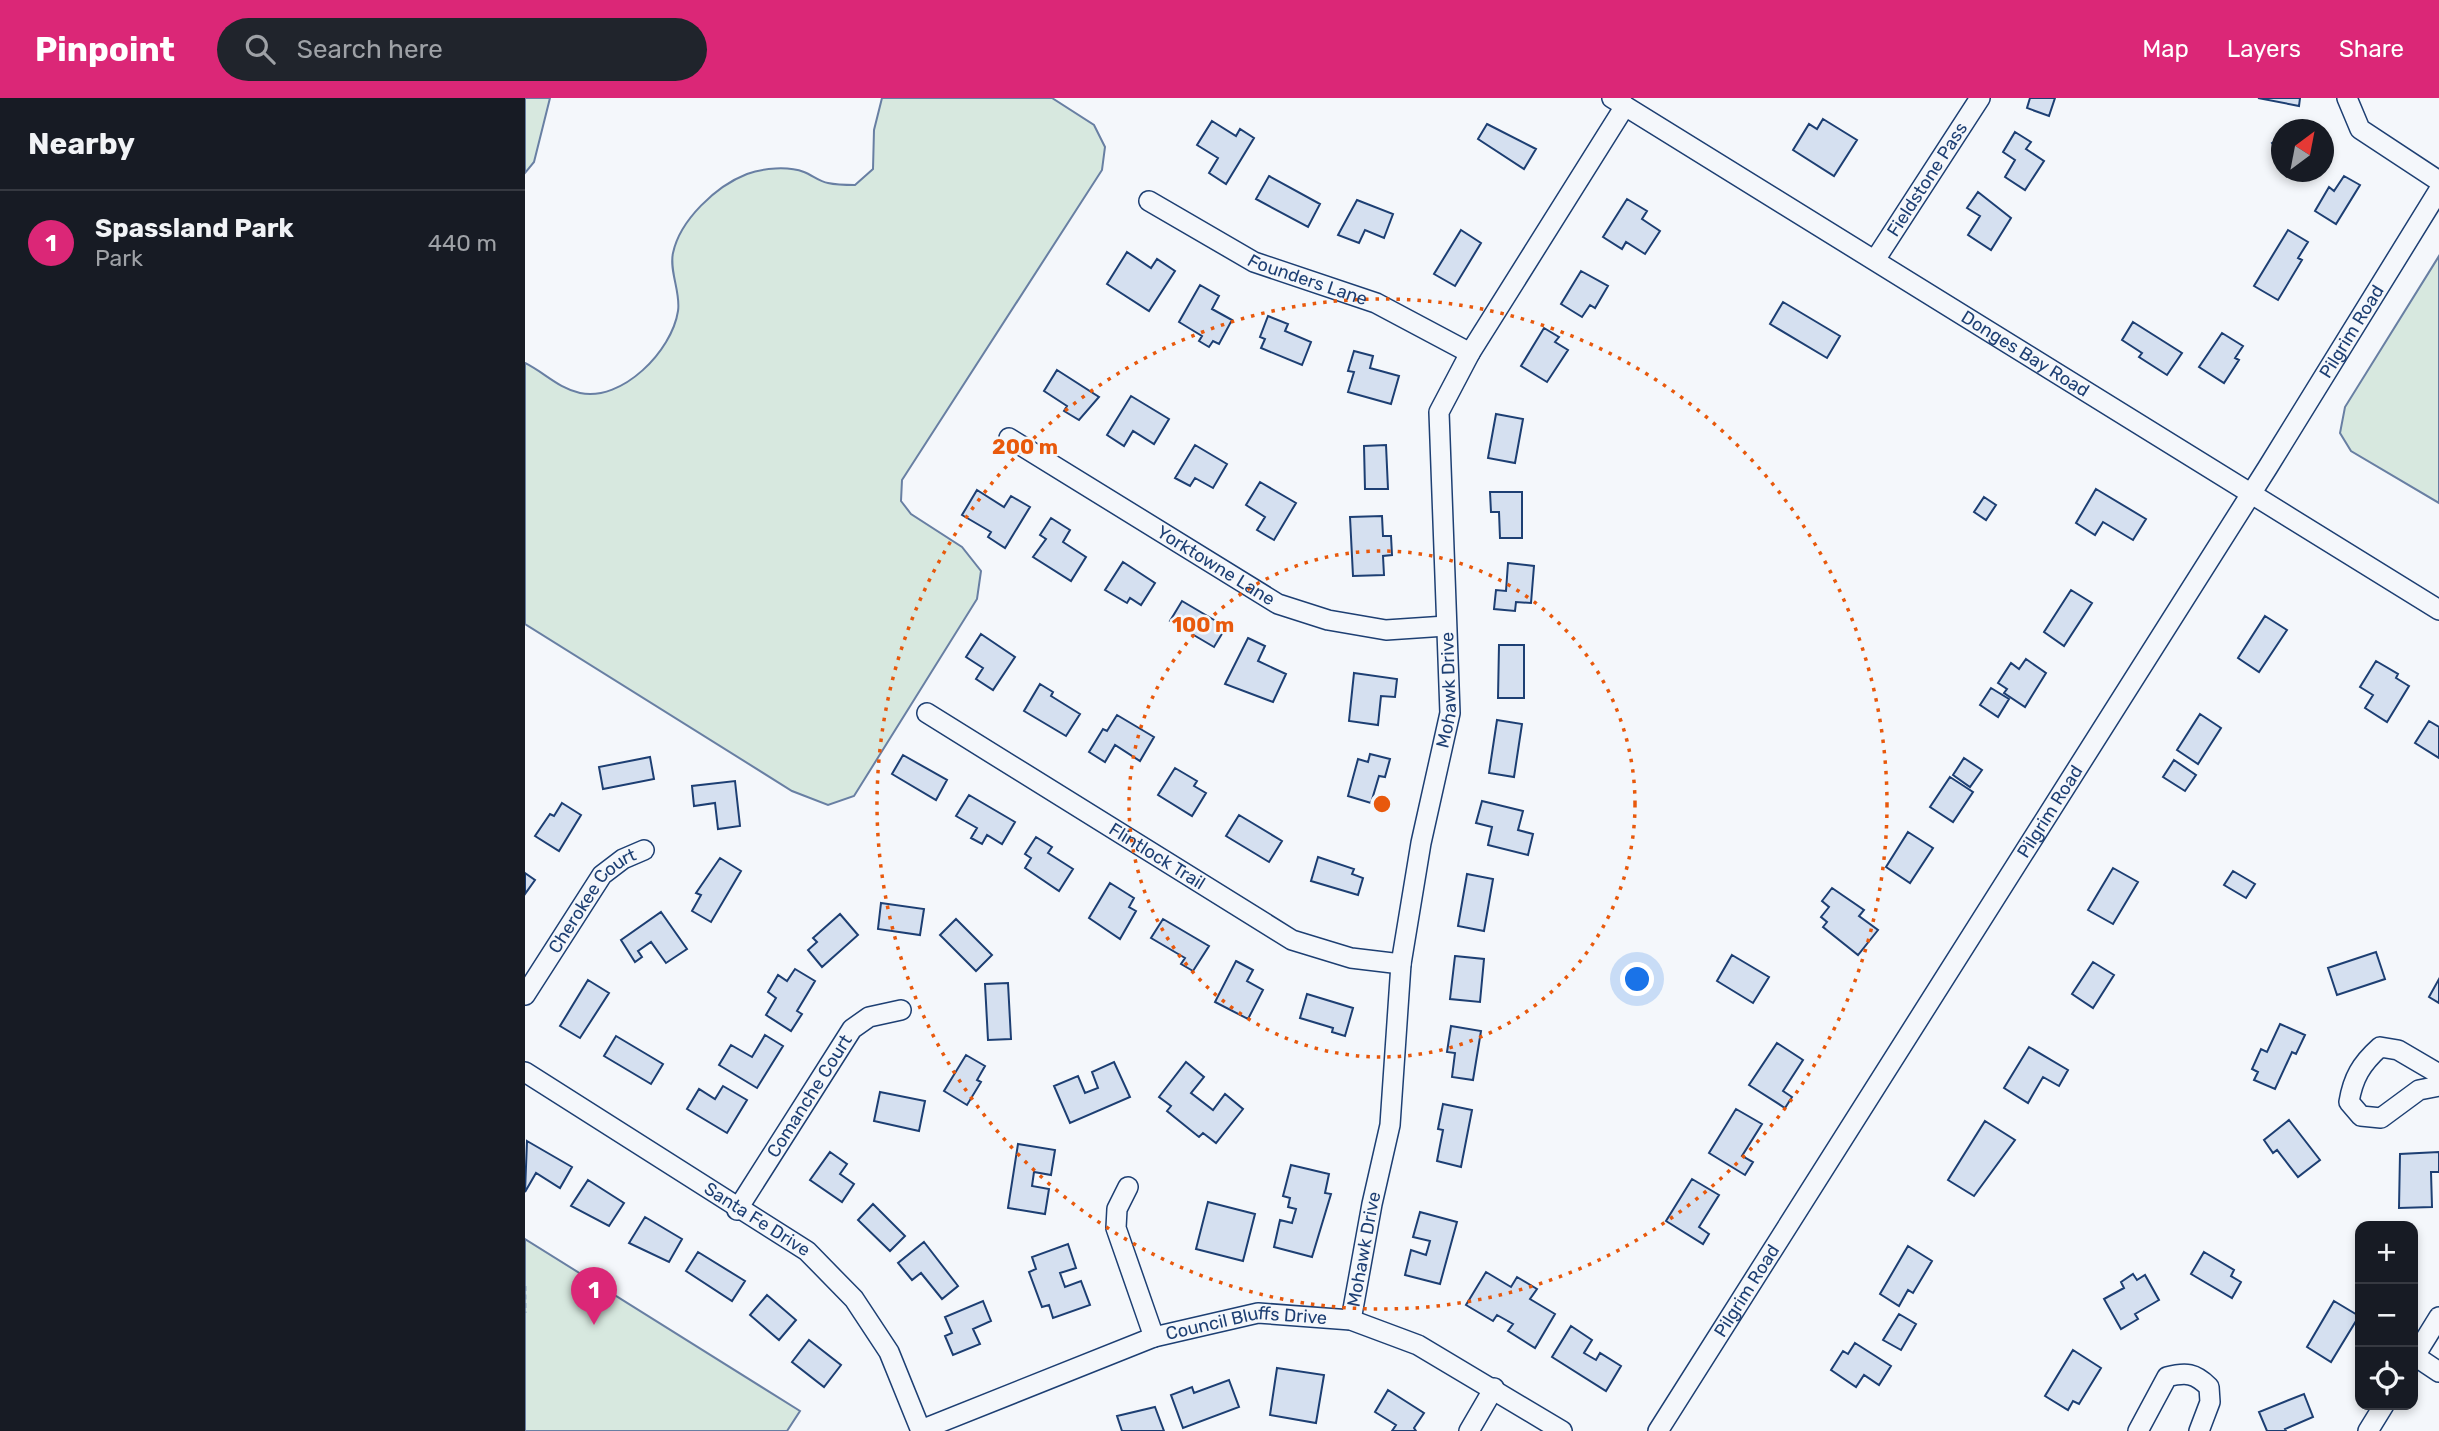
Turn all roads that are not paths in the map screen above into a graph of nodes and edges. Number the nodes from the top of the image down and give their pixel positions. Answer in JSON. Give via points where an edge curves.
{"nodes":[{"id":1,"x":1980,"y":98,"type":"edge"},
{"id":2,"x":2347,"y":98,"type":"edge"},
{"id":3,"x":1619,"y":102,"type":"edge"},
{"id":4,"x":2439,"y":181,"type":"edge"},
{"id":5,"x":2439,"y":190,"type":"edge"},
{"id":6,"x":1150,"y":201,"type":"dead end"},
{"id":7,"x":1875,"y":260,"type":"junction"},
{"id":8,"x":1470,"y":353,"type":"junction"},
{"id":9,"x":1009,"y":438,"type":"dead end"},
{"id":10,"x":2251,"y":493,"type":"junction"},
{"id":11,"x":2439,"y":610,"type":"edge"},
{"id":12,"x":1446,"y":626,"type":"junction"},
{"id":13,"x":927,"y":713,"type":"dead end"},
{"id":14,"x":644,"y":850,"type":"dead end"},
{"id":15,"x":1401,"y":964,"type":"junction"},
{"id":16,"x":525,"y":995,"type":"edge"},
{"id":17,"x":901,"y":1010,"type":"dead end"},
{"id":18,"x":525,"y":1072,"type":"edge"},
{"id":19,"x":2439,"y":1074,"type":"edge"},
{"id":20,"x":2439,"y":1086,"type":"edge"},
{"id":21,"x":1128,"y":1187,"type":"dead end"},
{"id":22,"x":737,"y":1209,"type":"junction"},
{"id":23,"x":1351,"y":1320,"type":"junction"},
{"id":24,"x":2436,"y":1331,"type":"edge"},
{"id":25,"x":1154,"y":1338,"type":"junction"},
{"id":26,"x":2418,"y":1353,"type":"edge"},
{"id":27,"x":2418,"y":1360,"type":"edge"},
{"id":28,"x":2439,"y":1372,"type":"edge"},
{"id":29,"x":1493,"y":1388,"type":"junction"},
{"id":30,"x":2381,"y":1410,"type":"edge"},
{"id":31,"x":921,"y":1431,"type":"edge"},
{"id":32,"x":1469,"y":1431,"type":"edge"},
{"id":33,"x":1562,"y":1431,"type":"edge"},
{"id":34,"x":1658,"y":1431,"type":"edge"},
{"id":35,"x":2138,"y":1431,"type":"edge"},
{"id":36,"x":2199,"y":1431,"type":"edge"},
{"id":37,"x":2368,"y":1431,"type":"edge"}],
"edges":[{"from":1,"to":7,"type":"street","name":"Fieldstone Pass"},
{"from":2,"to":4,"type":"street","via":[[2360,129]]},
{"from":3,"to":7,"type":"street","name":"Donges Bay Road"},
{"from":3,"to":8,"type":"street","name":"Mohawk Drive"},
{"from":5,"to":10,"type":"street","name":"Pilgrim Road"},
{"from":6,"to":8,"type":"street","name":"Founders Lane","via":[[1254,262],[1376,303]]},
{"from":7,"to":10,"type":"street","name":"Donges Bay Road"},
{"from":8,"to":12,"type":"street","name":"Mohawk Drive","via":[[1439,412]]},
{"from":9,"to":12,"type":"street","name":"Yorktowne Lane","via":[[1278,604],[1328,620],[1386,630]]},
{"from":10,"to":11,"type":"street","name":"Donges Bay Road"},
{"from":10,"to":34,"type":"street","name":"Pilgrim Road"},
{"from":12,"to":15,"type":"street","name":"Mohawk Drive","via":[[1450,713],[1421,842]]},
{"from":13,"to":15,"type":"street","name":"Flintlock Trail","via":[[1292,940],[1351,958]]},
{"from":14,"to":16,"type":"street","name":"Cherokee Court","via":[[602,875]]},
{"from":15,"to":23,"type":"street","name":"Mohawk Drive","via":[[1390,1125]]},
{"from":17,"to":22,"type":"street","name":"Comanche Court","via":[[869,1017],[852,1029]]},
{"from":18,"to":22,"type":"street","name":"Santa Fe Drive"},
{"from":19,"to":20,"type":"street","via":[[2398,1050],[2380,1047],[2353,1080],[2349,1102],[2361,1116],[2381,1118],[2419,1090]]},
{"from":21,"to":25,"type":"street","via":[[1117,1209],[1116,1228]]},
{"from":22,"to":31,"type":"street","name":"Santa Fe Drive","via":[[807,1251],[854,1299],[889,1352]]},
{"from":23,"to":25,"type":"street","name":"Council Bluffs Drive","via":[[1258,1313]]},
{"from":23,"to":29,"type":"street","name":"Council Bluffs Drive","via":[[1419,1346]]},
{"from":24,"to":26,"type":"street"},
{"from":25,"to":31,"type":"street","name":"Council Bluffs Drive"},
{"from":27,"to":28,"type":"street"},
{"from":29,"to":32,"type":"street"},
{"from":29,"to":33,"type":"street","name":"Council Bluffs Drive"},
{"from":30,"to":37,"type":"street"},
{"from":35,"to":36,"type":"street","via":[[2167,1377],[2182,1373],[2197,1376],[2209,1387],[2210,1402]]}]}
